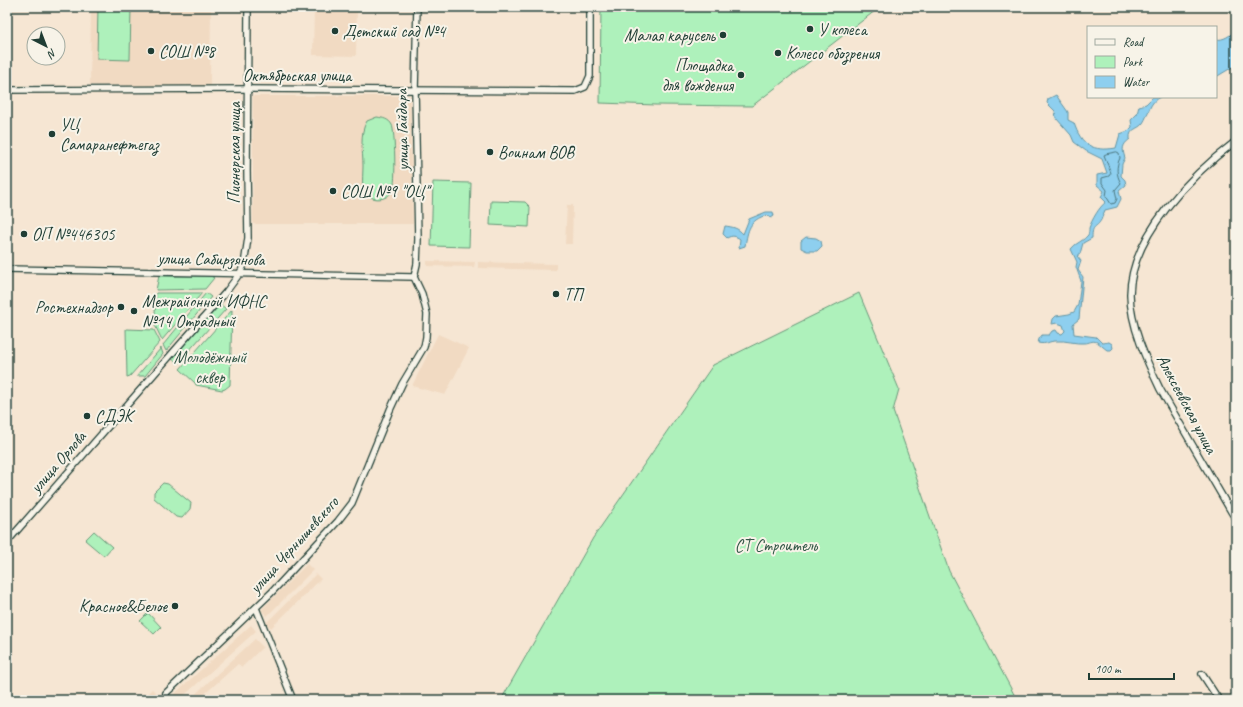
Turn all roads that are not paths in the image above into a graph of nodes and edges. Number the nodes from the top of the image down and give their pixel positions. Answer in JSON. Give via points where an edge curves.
{"nodes":[{"id":1,"x":248,"y":7,"type":"edge"},
{"id":2,"x":417,"y":7,"type":"edge"},
{"id":3,"x":590,"y":7,"type":"edge"},
{"id":4,"x":248,"y":89,"type":"junction"},
{"id":5,"x":7,"y":90,"type":"edge"},
{"id":6,"x":415,"y":90,"type":"junction"},
{"id":7,"x":1236,"y":141,"type":"edge"},
{"id":8,"x":7,"y":269,"type":"edge"},
{"id":9,"x":240,"y":274,"type":"junction"},
{"id":10,"x":414,"y":277,"type":"junction"},
{"id":11,"x":1236,"y":520,"type":"edge"},
{"id":12,"x":7,"y":542,"type":"edge"},
{"id":13,"x":256,"y":608,"type":"junction"},
{"id":14,"x":1202,"y":674,"type":"dead end"},
{"id":15,"x":166,"y":693,"type":"dead end"},
{"id":16,"x":293,"y":700,"type":"edge"},
{"id":17,"x":1219,"y":700,"type":"edge"}],
"edges":[{"from":1,"to":4,"type":"street","name":"Пионерская улица"},
{"from":2,"to":6,"type":"street","name":"улица Гайдара"},
{"from":3,"to":6,"type":"street","name":"Октябрьская улица","via":[[590,76],[585,87],[575,91]]},
{"from":4,"to":5,"type":"street","name":"Октябрьская улица"},
{"from":4,"to":6,"type":"street","name":"Октябрьская улица"},
{"from":4,"to":9,"type":"street","name":"Пионерская улица","via":[[248,238]]},
{"from":6,"to":10,"type":"street","name":"улица Гайдара","via":[[418,245]]},
{"from":7,"to":11,"type":"street","name":"Алексеевская улица","via":[[1192,178],[1166,209],[1139,256],[1130,293],[1138,333],[1152,372]]},
{"from":8,"to":9,"type":"street","name":"улица Сабирзянова"},
{"from":9,"to":10,"type":"street","name":"улица Сабирзянова"},
{"from":9,"to":12,"type":"street","name":"улица Орлова"},
{"from":10,"to":13,"type":"street","name":"улица Чернышевского","via":[[427,314],[424,347],[402,384],[354,498],[338,521]]},
{"from":13,"to":15,"type":"street","name":"улица Чернышевского"},
{"from":13,"to":16,"type":"street"},
{"from":14,"to":17,"type":"street"}]}
